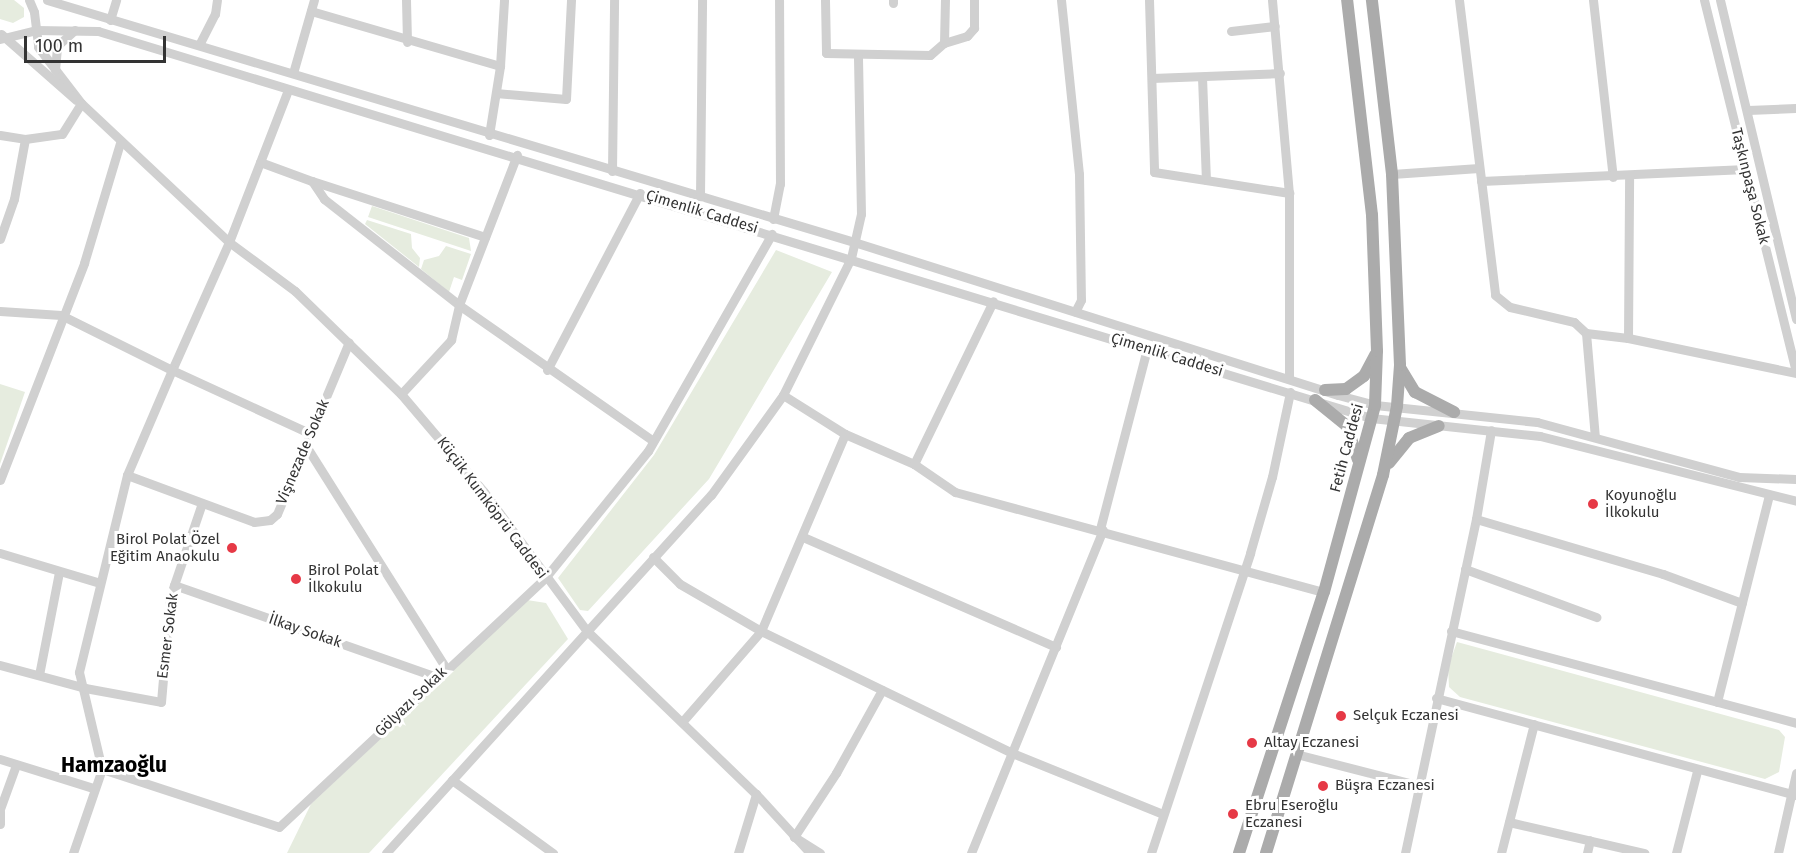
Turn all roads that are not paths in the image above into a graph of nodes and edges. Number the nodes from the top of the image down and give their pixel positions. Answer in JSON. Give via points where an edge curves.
{"nodes":[{"id":1,"x":29,"y":0,"type":"edge"},
{"id":2,"x":47,"y":0,"type":"edge"},
{"id":3,"x":116,"y":0,"type":"edge"},
{"id":4,"x":217,"y":0,"type":"edge"},
{"id":5,"x":314,"y":0,"type":"edge"},
{"id":6,"x":406,"y":0,"type":"edge"},
{"id":7,"x":504,"y":0,"type":"edge"},
{"id":8,"x":571,"y":0,"type":"edge"},
{"id":9,"x":614,"y":0,"type":"edge"},
{"id":10,"x":702,"y":0,"type":"edge"},
{"id":11,"x":779,"y":0,"type":"edge"},
{"id":12,"x":825,"y":0,"type":"edge"},
{"id":13,"x":945,"y":0,"type":"edge"},
{"id":14,"x":974,"y":0,"type":"edge"},
{"id":15,"x":1061,"y":0,"type":"edge"},
{"id":16,"x":1149,"y":0,"type":"edge"},
{"id":17,"x":1272,"y":0,"type":"edge"},
{"id":18,"x":1347,"y":0,"type":"edge"},
{"id":19,"x":1372,"y":0,"type":"edge"},
{"id":20,"x":1459,"y":0,"type":"edge"},
{"id":21,"x":1593,"y":0,"type":"edge"},
{"id":22,"x":1704,"y":0,"type":"edge"},
{"id":23,"x":1720,"y":0,"type":"edge"},
{"id":24,"x":311,"y":11,"type":"junction"},
{"id":25,"x":110,"y":20,"type":"junction"},
{"id":26,"x":1275,"y":26,"type":"junction"},
{"id":27,"x":77,"y":28,"type":"junction"},
{"id":28,"x":35,"y":30,"type":"junction"},
{"id":29,"x":1231,"y":31,"type":"dead end"},
{"id":30,"x":2,"y":36,"type":"edge"},
{"id":31,"x":407,"y":42,"type":"junction"},
{"id":32,"x":944,"y":43,"type":"junction"},
{"id":33,"x":199,"y":45,"type":"junction"},
{"id":34,"x":858,"y":55,"type":"junction"},
{"id":35,"x":500,"y":66,"type":"junction"},
{"id":36,"x":55,"y":69,"type":"junction"},
{"id":37,"x":293,"y":73,"type":"junction"},
{"id":38,"x":1280,"y":73,"type":"junction"},
{"id":39,"x":1202,"y":77,"type":"junction"},
{"id":40,"x":1152,"y":78,"type":"junction"},
{"id":41,"x":288,"y":90,"type":"junction"},
{"id":42,"x":496,"y":93,"type":"junction"},
{"id":43,"x":81,"y":103,"type":"junction"},
{"id":44,"x":1796,"y":108,"type":"edge"},
{"id":45,"x":1748,"y":110,"type":"junction"},
{"id":46,"x":0,"y":135,"type":"edge"},
{"id":47,"x":489,"y":135,"type":"junction"},
{"id":48,"x":25,"y":139,"type":"junction"},
{"id":49,"x":120,"y":144,"type":"junction"},
{"id":50,"x":517,"y":155,"type":"junction"},
{"id":51,"x":260,"y":162,"type":"junction"},
{"id":52,"x":1479,"y":168,"type":"junction"},
{"id":53,"x":1746,"y":170,"type":"junction"},
{"id":54,"x":612,"y":171,"type":"junction"},
{"id":55,"x":1392,"y":174,"type":"junction"},
{"id":56,"x":1629,"y":176,"type":"junction"},
{"id":57,"x":1613,"y":177,"type":"junction"},
{"id":58,"x":1206,"y":180,"type":"junction"},
{"id":59,"x":312,"y":181,"type":"junction"},
{"id":60,"x":1481,"y":181,"type":"junction"},
{"id":61,"x":640,"y":193,"type":"junction"},
{"id":62,"x":1289,"y":193,"type":"junction"},
{"id":63,"x":700,"y":197,"type":"junction"},
{"id":64,"x":773,"y":219,"type":"junction"},
{"id":65,"x":772,"y":234,"type":"junction"},
{"id":66,"x":485,"y":237,"type":"junction"},
{"id":67,"x":0,"y":239,"type":"edge"},
{"id":68,"x":229,"y":242,"type":"junction"},
{"id":69,"x":854,"y":242,"type":"junction"},
{"id":70,"x":850,"y":258,"type":"junction"},
{"id":71,"x":993,"y":302,"type":"junction"},
{"id":72,"x":459,"y":305,"type":"junction"},
{"id":73,"x":0,"y":311,"type":"edge"},
{"id":74,"x":1075,"y":312,"type":"junction"},
{"id":75,"x":61,"y":315,"type":"junction"},
{"id":76,"x":1796,"y":319,"type":"edge"},
{"id":77,"x":1586,"y":333,"type":"junction"},
{"id":78,"x":1628,"y":338,"type":"junction"},
{"id":79,"x":349,"y":342,"type":"junction"},
{"id":80,"x":1146,"y":348,"type":"junction"},
{"id":81,"x":1377,"y":351,"type":"junction"},
{"id":82,"x":1400,"y":365,"type":"junction"},
{"id":83,"x":172,"y":370,"type":"junction"},
{"id":84,"x":547,"y":370,"type":"junction"},
{"id":85,"x":1796,"y":372,"type":"edge"},
{"id":86,"x":1289,"y":378,"type":"junction"},
{"id":87,"x":1325,"y":390,"type":"junction"},
{"id":88,"x":1290,"y":392,"type":"junction"},
{"id":89,"x":401,"y":394,"type":"junction"},
{"id":90,"x":783,"y":395,"type":"junction"},
{"id":91,"x":1315,"y":400,"type":"junction"},
{"id":92,"x":1375,"y":405,"type":"junction"},
{"id":93,"x":1397,"y":406,"type":"junction"},
{"id":94,"x":1454,"y":412,"type":"junction"},
{"id":95,"x":1371,"y":418,"type":"junction"},
{"id":96,"x":1395,"y":422,"type":"junction"},
{"id":97,"x":1439,"y":426,"type":"junction"},
{"id":98,"x":1491,"y":430,"type":"junction"},
{"id":99,"x":311,"y":434,"type":"junction"},
{"id":100,"x":845,"y":434,"type":"junction"},
{"id":101,"x":1595,"y":437,"type":"junction"},
{"id":102,"x":654,"y":441,"type":"junction"},
{"id":103,"x":306,"y":446,"type":"junction"},
{"id":104,"x":914,"y":464,"type":"junction"},
{"id":105,"x":1357,"y":472,"type":"junction"},
{"id":106,"x":127,"y":475,"type":"junction"},
{"id":107,"x":1383,"y":475,"type":"junction"},
{"id":108,"x":1796,"y":479,"type":"edge"},
{"id":109,"x":0,"y":480,"type":"edge"},
{"id":110,"x":1769,"y":495,"type":"junction"},
{"id":111,"x":1796,"y":501,"type":"edge"},
{"id":112,"x":201,"y":503,"type":"junction"},
{"id":113,"x":1476,"y":519,"type":"junction"},
{"id":114,"x":1102,"y":529,"type":"junction"},
{"id":115,"x":803,"y":537,"type":"junction"},
{"id":116,"x":0,"y":553,"type":"edge"},
{"id":117,"x":653,"y":557,"type":"junction"},
{"id":118,"x":1243,"y":568,"type":"junction"},
{"id":119,"x":1465,"y":569,"type":"junction"},
{"id":120,"x":59,"y":572,"type":"junction"},
{"id":121,"x":545,"y":578,"type":"junction"},
{"id":122,"x":100,"y":584,"type":"junction"},
{"id":123,"x":174,"y":585,"type":"junction"},
{"id":124,"x":1324,"y":592,"type":"junction"},
{"id":125,"x":1742,"y":603,"type":"junction"},
{"id":126,"x":1596,"y":618,"type":"dead end"},
{"id":127,"x":586,"y":630,"type":"junction"},
{"id":128,"x":760,"y":631,"type":"junction"},
{"id":129,"x":1451,"y":632,"type":"junction"},
{"id":130,"x":1056,"y":647,"type":"junction"},
{"id":131,"x":0,"y":665,"type":"edge"},
{"id":132,"x":446,"y":668,"type":"junction"},
{"id":133,"x":39,"y":675,"type":"junction"},
{"id":134,"x":436,"y":677,"type":"junction"},
{"id":135,"x":85,"y":688,"type":"junction"},
{"id":136,"x":882,"y":690,"type":"junction"},
{"id":137,"x":1436,"y":698,"type":"junction"},
{"id":138,"x":1717,"y":702,"type":"junction"},
{"id":139,"x":682,"y":722,"type":"junction"},
{"id":140,"x":1796,"y":723,"type":"edge"},
{"id":141,"x":1534,"y":724,"type":"junction"},
{"id":142,"x":1012,"y":753,"type":"junction"},
{"id":143,"x":1299,"y":755,"type":"junction"},
{"id":144,"x":0,"y":759,"type":"edge"},
{"id":145,"x":16,"y":765,"type":"junction"},
{"id":146,"x":102,"y":769,"type":"junction"},
{"id":147,"x":1696,"y":771,"type":"junction"},
{"id":148,"x":1796,"y":772,"type":"edge"},
{"id":149,"x":452,"y":780,"type":"junction"},
{"id":150,"x":1418,"y":785,"type":"junction"},
{"id":151,"x":93,"y":788,"type":"junction"},
{"id":152,"x":756,"y":794,"type":"junction"},
{"id":153,"x":1794,"y":794,"type":"edge"},
{"id":154,"x":0,"y":810,"type":"edge"},
{"id":155,"x":1163,"y":814,"type":"junction"},
{"id":156,"x":1509,"y":822,"type":"junction"},
{"id":157,"x":0,"y":824,"type":"edge"},
{"id":158,"x":794,"y":837,"type":"junction"},
{"id":159,"x":1590,"y":840,"type":"junction"},
{"id":160,"x":74,"y":853,"type":"edge"},
{"id":161,"x":386,"y":853,"type":"edge"},
{"id":162,"x":553,"y":853,"type":"edge"},
{"id":163,"x":738,"y":853,"type":"edge"},
{"id":164,"x":810,"y":853,"type":"edge"},
{"id":165,"x":819,"y":853,"type":"edge"},
{"id":166,"x":971,"y":853,"type":"edge"},
{"id":167,"x":1151,"y":853,"type":"edge"},
{"id":168,"x":1239,"y":853,"type":"edge"},
{"id":169,"x":1266,"y":853,"type":"edge"},
{"id":170,"x":1406,"y":853,"type":"edge"},
{"id":171,"x":1501,"y":853,"type":"edge"},
{"id":172,"x":1587,"y":853,"type":"edge"},
{"id":173,"x":1644,"y":853,"type":"edge"},
{"id":174,"x":1676,"y":853,"type":"edge"},
{"id":175,"x":1778,"y":853,"type":"edge"}],
"edges":[{"from":1,"to":28,"type":"street","name":"Küçük Kumköprü Caddesi"},
{"from":2,"to":25,"type":"street","name":"Çimenlik Caddesi"},
{"from":3,"to":25,"type":"street"},
{"from":4,"to":33,"type":"street","via":[[215,14]]},
{"from":5,"to":24,"type":"street"},
{"from":6,"to":31,"type":"street"},
{"from":7,"to":35,"type":"street"},
{"from":8,"to":42,"type":"street","via":[[566,99]]},
{"from":9,"to":54,"type":"street"},
{"from":10,"to":63,"type":"street"},
{"from":11,"to":64,"type":"street","via":[[780,184]]},
{"from":12,"to":34,"type":"street","via":[[826,53]]},
{"from":13,"to":32,"type":"street"},
{"from":14,"to":32,"type":"street","via":[[974,28],[967,36]]},
{"from":15,"to":74,"type":"street","via":[[1079,174],[1081,300]]},
{"from":16,"to":40,"type":"street"},
{"from":17,"to":26,"type":"street"},
{"from":18,"to":81,"type":"main road","name":"Fetih Caddesi","via":[[1372,215]]},
{"from":19,"to":55,"type":"main road"},
{"from":20,"to":52,"type":"street"},
{"from":21,"to":57,"type":"street"},
{"from":22,"to":53,"type":"street","name":"Taşkınpaşa Sokak"},
{"from":23,"to":45,"type":"street"},
{"from":24,"to":31,"type":"street"},
{"from":24,"to":37,"type":"street"},
{"from":25,"to":33,"type":"street","name":"Çimenlik Caddesi"},
{"from":26,"to":29,"type":"street"},
{"from":26,"to":38,"type":"street"},
{"from":27,"to":28,"type":"street","name":"Çimenlik Caddesi"},
{"from":27,"to":36,"type":"street","via":[[57,46]]},
{"from":27,"to":41,"type":"street","name":"Çimenlik Caddesi"},
{"from":28,"to":30,"type":"street","name":"Çimenlik Caddesi"},
{"from":28,"to":36,"type":"street","name":"Küçük Kumköprü Caddesi","via":[[38,47]]},
{"from":30,"to":43,"type":"street","name":"Küçük Kumköprü Caddesi"},
{"from":31,"to":35,"type":"street"},
{"from":32,"to":34,"type":"street","via":[[930,55]]},
{"from":33,"to":37,"type":"street","name":"Çimenlik Caddesi"},
{"from":34,"to":69,"type":"street","via":[[861,214]]},
{"from":35,"to":42,"type":"street"},
{"from":36,"to":43,"type":"street","name":"Küçük Kumköprü Caddesi"},
{"from":37,"to":47,"type":"street","name":"Çimenlik Caddesi"},
{"from":38,"to":39,"type":"street"},
{"from":38,"to":62,"type":"street"},
{"from":39,"to":40,"type":"street"},
{"from":39,"to":58,"type":"street"},
{"from":40,"to":58,"type":"street","via":[[1154,172]]},
{"from":41,"to":50,"type":"street","name":"Çimenlik Caddesi"},
{"from":41,"to":51,"type":"street"},
{"from":42,"to":47,"type":"street"},
{"from":43,"to":48,"type":"street","via":[[62,134]]},
{"from":43,"to":49,"type":"street","name":"Küçük Kumköprü Caddesi"},
{"from":44,"to":45,"type":"street"},
{"from":45,"to":76,"type":"street"},
{"from":46,"to":48,"type":"street"},
{"from":47,"to":54,"type":"street","name":"Çimenlik Caddesi"},
{"from":48,"to":67,"type":"street","via":[[14,200]]},
{"from":49,"to":68,"type":"street","name":"Küçük Kumköprü Caddesi"},
{"from":49,"to":75,"type":"street","via":[[84,263]]},
{"from":50,"to":61,"type":"street","name":"Çimenlik Caddesi"},
{"from":50,"to":66,"type":"street"},
{"from":51,"to":59,"type":"street"},
{"from":51,"to":68,"type":"street"},
{"from":52,"to":55,"type":"street"},
{"from":52,"to":60,"type":"street"},
{"from":53,"to":56,"type":"street"},
{"from":53,"to":85,"type":"street","name":"Taşkınpaşa Sokak"},
{"from":54,"to":63,"type":"street","name":"Çimenlik Caddesi"},
{"from":55,"to":82,"type":"main road"},
{"from":56,"to":57,"type":"street"},
{"from":56,"to":78,"type":"street"},
{"from":57,"to":60,"type":"street"},
{"from":58,"to":62,"type":"street"},
{"from":59,"to":66,"type":"street"},
{"from":59,"to":72,"type":"street","via":[[324,199]]},
{"from":60,"to":77,"type":"street","via":[[1495,296],[1510,307],[1574,322]]},
{"from":61,"to":65,"type":"street","name":"Çimenlik Caddesi"},
{"from":61,"to":84,"type":"street"},
{"from":62,"to":86,"type":"street"},
{"from":63,"to":64,"type":"street","name":"Çimenlik Caddesi"},
{"from":64,"to":69,"type":"street","name":"Çimenlik Caddesi"},
{"from":65,"to":70,"type":"street","name":"Çimenlik Caddesi"},
{"from":65,"to":102,"type":"street","name":"Gölyazı Sokak"},
{"from":66,"to":72,"type":"street"},
{"from":68,"to":79,"type":"street","name":"Küçük Kumköprü Caddesi","via":[[295,291]]},
{"from":68,"to":83,"type":"street"},
{"from":69,"to":70,"type":"street"},
{"from":69,"to":74,"type":"street","name":"Çimenlik Caddesi"},
{"from":70,"to":71,"type":"street","name":"Çimenlik Caddesi"},
{"from":70,"to":90,"type":"street"},
{"from":71,"to":80,"type":"street","name":"Çimenlik Caddesi"},
{"from":71,"to":104,"type":"street"},
{"from":72,"to":84,"type":"street"},
{"from":72,"to":89,"type":"street","via":[[451,340]]},
{"from":73,"to":75,"type":"street"},
{"from":74,"to":86,"type":"street","name":"Çimenlik Caddesi"},
{"from":75,"to":83,"type":"street"},
{"from":75,"to":109,"type":"street","via":[[35,397]]},
{"from":77,"to":78,"type":"street"},
{"from":77,"to":101,"type":"street"},
{"from":78,"to":85,"type":"street"},
{"from":79,"to":89,"type":"street","name":"Küçük Kumköprü Caddesi"},
{"from":79,"to":99,"type":"street","name":"Vişnezade Sokak"},
{"from":80,"to":88,"type":"street","name":"Çimenlik Caddesi"},
{"from":80,"to":114,"type":"street"},
{"from":81,"to":87,"type":"main road","via":[[1364,376],[1346,389]]},
{"from":81,"to":92,"type":"main road","name":"Fetih Caddesi"},
{"from":82,"to":93,"type":"main road"},
{"from":82,"to":94,"type":"main road","via":[[1415,392]]},
{"from":83,"to":99,"type":"street"},
{"from":83,"to":106,"type":"street"},
{"from":84,"to":102,"type":"street"},
{"from":86,"to":87,"type":"street","name":"Çimenlik Caddesi"},
{"from":87,"to":92,"type":"street","name":"Çimenlik Caddesi"},
{"from":88,"to":91,"type":"street","name":"Çimenlik Caddesi"},
{"from":88,"to":118,"type":"street","via":[[1272,477]]},
{"from":89,"to":121,"type":"street","name":"Küçük Kumköprü Caddesi","via":[[484,492]]},
{"from":90,"to":100,"type":"street"},
{"from":90,"to":117,"type":"street","via":[[711,495]]},
{"from":91,"to":95,"type":"street","name":"Çimenlik Caddesi"},
{"from":91,"to":105,"type":"main road","via":[[1352,434],[1357,447]]},
{"from":92,"to":93,"type":"street","name":"Çimenlik Caddesi"},
{"from":92,"to":95,"type":"main road","name":"Fetih Caddesi"},
{"from":93,"to":94,"type":"street","name":"Çimenlik Caddesi"},
{"from":93,"to":96,"type":"main road"},
{"from":94,"to":101,"type":"street","name":"Çimenlik Caddesi","via":[[1537,422]]},
{"from":95,"to":96,"type":"street","name":"Çimenlik Caddesi"},
{"from":95,"to":105,"type":"main road","name":"Fetih Caddesi"},
{"from":96,"to":97,"type":"street","name":"Çimenlik Caddesi"},
{"from":96,"to":107,"type":"main road"},
{"from":97,"to":98,"type":"street","name":"Çimenlik Caddesi"},
{"from":97,"to":107,"type":"main road","via":[[1409,438]]},
{"from":98,"to":110,"type":"street","name":"Çimenlik Caddesi","via":[[1540,436]]},
{"from":98,"to":113,"type":"street"},
{"from":99,"to":103,"type":"street","name":"Vişnezade Sokak"},
{"from":100,"to":104,"type":"street"},
{"from":100,"to":115,"type":"street"},
{"from":101,"to":108,"type":"street","name":"Çimenlik Caddesi","via":[[1738,477]]},
{"from":102,"to":121,"type":"street","name":"Gölyazı Sokak"},
{"from":103,"to":112,"type":"street","name":"Vişnezade Sokak","via":[[277,514],[270,520],[254,522]]},
{"from":103,"to":132,"type":"street"},
{"from":104,"to":114,"type":"street","via":[[955,492]]},
{"from":105,"to":124,"type":"main road","name":"Fetih Caddesi"},
{"from":106,"to":112,"type":"street","name":"Vişnezade Sokak"},
{"from":106,"to":122,"type":"street"},
{"from":107,"to":143,"type":"main road"},
{"from":110,"to":111,"type":"street","name":"Çimenlik Caddesi"},
{"from":110,"to":125,"type":"street"},
{"from":112,"to":123,"type":"street","name":"Esmer Sokak"},
{"from":113,"to":119,"type":"street"},
{"from":113,"to":125,"type":"street","via":[[1664,574]]},
{"from":114,"to":118,"type":"street"},
{"from":114,"to":130,"type":"street"},
{"from":115,"to":128,"type":"street"},
{"from":115,"to":130,"type":"street"},
{"from":116,"to":120,"type":"street"},
{"from":117,"to":127,"type":"street"},
{"from":117,"to":128,"type":"street","via":[[680,584]]},
{"from":118,"to":124,"type":"street"},
{"from":118,"to":155,"type":"street"},
{"from":119,"to":126,"type":"street"},
{"from":119,"to":129,"type":"street"},
{"from":120,"to":122,"type":"street"},
{"from":120,"to":133,"type":"street"},
{"from":121,"to":127,"type":"street","name":"Küçük Kumköprü Caddesi"},
{"from":121,"to":132,"type":"street","name":"Gölyazı Sokak"},
{"from":122,"to":135,"type":"street","via":[[80,672]]},
{"from":123,"to":134,"type":"street","name":"İlkay Sokak"},
{"from":123,"to":135,"type":"street","name":"Esmer Sokak","via":[[167,612],[161,702]]},
{"from":124,"to":168,"type":"main road","name":"Fetih Caddesi"},
{"from":125,"to":138,"type":"street"},
{"from":127,"to":139,"type":"street","name":"Küçük Kumköprü Caddesi","via":[[618,665]]},
{"from":127,"to":149,"type":"street"},
{"from":128,"to":136,"type":"street"},
{"from":128,"to":139,"type":"street"},
{"from":129,"to":137,"type":"street"},
{"from":129,"to":138,"type":"street"},
{"from":130,"to":142,"type":"street"},
{"from":131,"to":133,"type":"street"},
{"from":132,"to":134,"type":"street","name":"Gölyazı Sokak"},
{"from":133,"to":135,"type":"street"},
{"from":134,"to":146,"type":"street","name":"Gölyazı Sokak","via":[[279,827]]},
{"from":135,"to":146,"type":"street"},
{"from":136,"to":142,"type":"street"},
{"from":136,"to":158,"type":"street","via":[[836,773]]},
{"from":137,"to":141,"type":"street"},
{"from":137,"to":150,"type":"street"},
{"from":138,"to":140,"type":"street"},
{"from":139,"to":152,"type":"street","name":"Küçük Kumköprü Caddesi"},
{"from":141,"to":147,"type":"street"},
{"from":141,"to":156,"type":"street"},
{"from":142,"to":155,"type":"street"},
{"from":142,"to":166,"type":"street"},
{"from":143,"to":150,"type":"street"},
{"from":143,"to":169,"type":"main road"},
{"from":144,"to":145,"type":"street"},
{"from":145,"to":151,"type":"street"},
{"from":145,"to":154,"type":"street"},
{"from":146,"to":151,"type":"street"},
{"from":147,"to":153,"type":"street"},
{"from":147,"to":174,"type":"street"},
{"from":148,"to":153,"type":"street"},
{"from":149,"to":161,"type":"street"},
{"from":149,"to":162,"type":"street"},
{"from":150,"to":170,"type":"street"},
{"from":151,"to":160,"type":"street"},
{"from":152,"to":158,"type":"street","name":"Küçük Kumköprü Caddesi"},
{"from":152,"to":163,"type":"street"},
{"from":153,"to":175,"type":"street"},
{"from":154,"to":157,"type":"street"},
{"from":155,"to":167,"type":"street"},
{"from":156,"to":159,"type":"street"},
{"from":156,"to":171,"type":"street"},
{"from":158,"to":164,"type":"street","name":"Küçük Kumköprü Caddesi"},
{"from":158,"to":165,"type":"street"},
{"from":159,"to":172,"type":"street"},
{"from":159,"to":173,"type":"street"}]}
